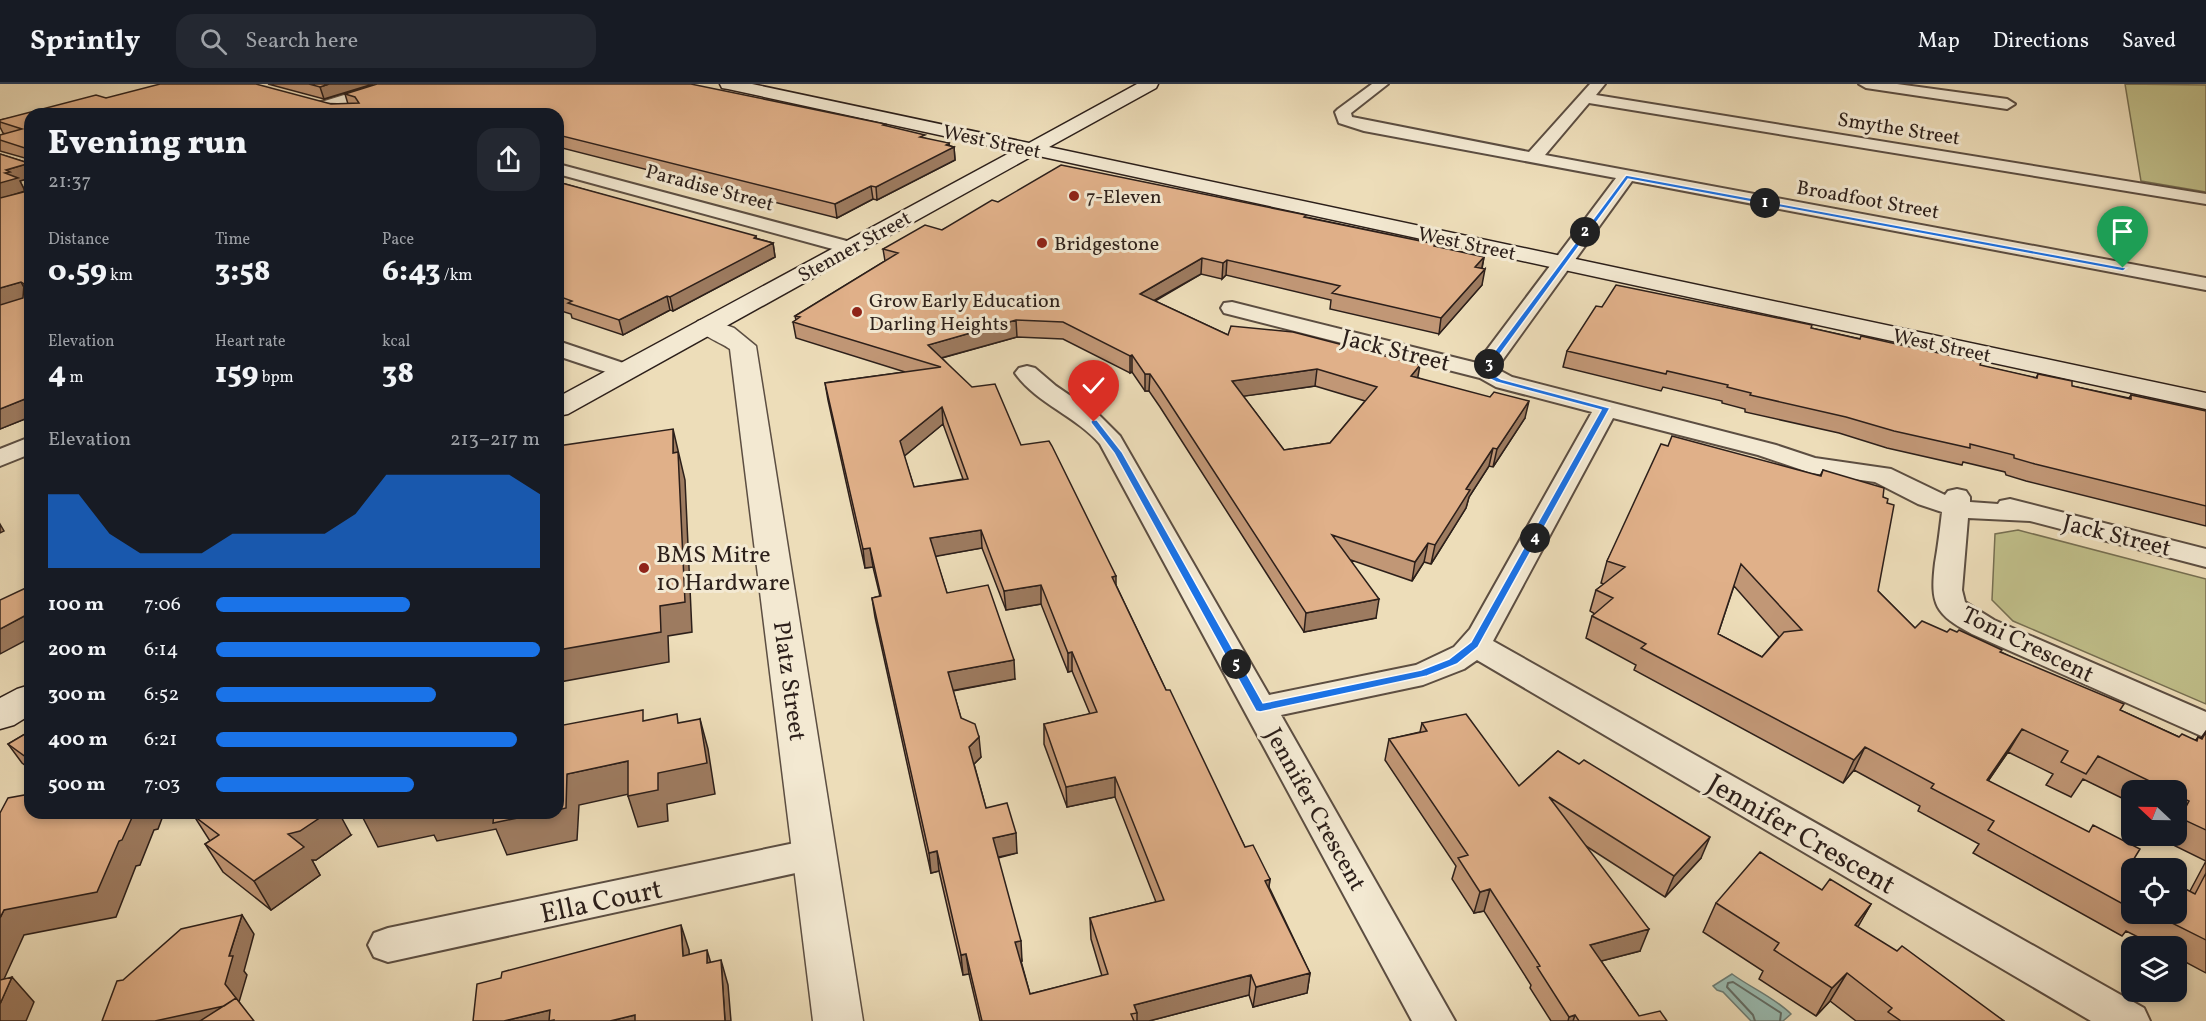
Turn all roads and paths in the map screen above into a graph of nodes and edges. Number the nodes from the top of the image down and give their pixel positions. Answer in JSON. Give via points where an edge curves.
{"nodes":[{"id":1,"x":396,"y":84,"type":"edge"},
{"id":2,"x":728,"y":84,"type":"edge"},
{"id":3,"x":1150,"y":84,"type":"edge"},
{"id":4,"x":1381,"y":84,"type":"edge"},
{"id":5,"x":1598,"y":84,"type":"edge"},
{"id":6,"x":1866,"y":84,"type":"edge"},
{"id":7,"x":293,"y":98,"type":"edge"},
{"id":8,"x":1586,"y":98,"type":"junction"},
{"id":9,"x":2007,"y":104,"type":"dead end"},
{"id":10,"x":324,"y":106,"type":"junction"},
{"id":11,"x":317,"y":108,"type":"edge"},
{"id":12,"x":332,"y":108,"type":"edge"},
{"id":13,"x":1031,"y":149,"type":"junction"},
{"id":14,"x":1532,"y":159,"type":"junction"},
{"id":15,"x":564,"y":171,"type":"edge"},
{"id":16,"x":1626,"y":177,"type":"junction"},
{"id":17,"x":2206,"y":199,"type":"edge"},
{"id":18,"x":851,"y":248,"type":"junction"},
{"id":19,"x":1562,"y":263,"type":"junction"},
{"id":20,"x":2206,"y":284,"type":"edge"},
{"id":21,"x":1232,"y":308,"type":"dead end"},
{"id":22,"x":707,"y":326,"type":"junction"},
{"id":23,"x":564,"y":350,"type":"edge"},
{"id":24,"x":624,"y":372,"type":"junction"},
{"id":25,"x":1028,"y":373,"type":"dead end"},
{"id":26,"x":1488,"y":373,"type":"junction"},
{"id":27,"x":2206,"y":401,"type":"edge"},
{"id":28,"x":564,"y":405,"type":"edge"},
{"id":29,"x":1606,"y":408,"type":"junction"},
{"id":30,"x":24,"y":448,"type":"edge"},
{"id":31,"x":0,"y":458,"type":"edge"},
{"id":32,"x":1956,"y":502,"type":"junction"},
{"id":33,"x":2206,"y":558,"type":"edge"},
{"id":34,"x":1475,"y":645,"type":"junction"},
{"id":35,"x":24,"y":701,"type":"edge"},
{"id":36,"x":1260,"y":708,"type":"junction"},
{"id":37,"x":0,"y":715,"type":"edge"},
{"id":38,"x":2206,"y":726,"type":"edge"},
{"id":39,"x":814,"y":854,"type":"junction"},
{"id":40,"x":388,"y":945,"type":"dead end"},
{"id":41,"x":838,"y":1021,"type":"edge"},
{"id":42,"x":1434,"y":1021,"type":"edge"},
{"id":43,"x":2129,"y":1021,"type":"edge"}],
"edges":[{"from":1,"to":10,"type":"street"},
{"from":2,"to":13,"type":"main road","name":"West Street"},
{"from":3,"to":13,"type":"main road","name":"Stenner Street"},
{"from":4,"to":14,"type":"street","name":"Broadfoot Street","via":[[1343,112],[1345,120]]},
{"from":5,"to":8,"type":"street"},
{"from":6,"to":9,"type":"street"},
{"from":7,"to":10,"type":"street"},
{"from":8,"to":14,"type":"street"},
{"from":8,"to":17,"type":"street","name":"Smythe Street"},
{"from":10,"to":11,"type":"street"},
{"from":10,"to":12,"type":"street"},
{"from":13,"to":18,"type":"main road","name":"Stenner Street"},
{"from":13,"to":19,"type":"main road","name":"West Street"},
{"from":14,"to":16,"type":"street","name":"Broadfoot Street"},
{"from":15,"to":18,"type":"street","name":"Paradise Street"},
{"from":16,"to":19,"type":"street"},
{"from":16,"to":20,"type":"street","name":"Broadfoot Street"},
{"from":18,"to":22,"type":"main road","name":"Stenner Street"},
{"from":19,"to":26,"type":"street","via":[[1487,365]]},
{"from":19,"to":27,"type":"main road","name":"West Street"},
{"from":21,"to":26,"type":"street","name":"Jack Street"},
{"from":22,"to":24,"type":"main road","name":"Stenner Street"},
{"from":22,"to":39,"type":"main road","name":"Platz Street","via":[[743,346]]},
{"from":23,"to":24,"type":"street"},
{"from":24,"to":28,"type":"main road","name":"Stenner Street"},
{"from":25,"to":36,"type":"street","name":"Jennifer Crescent","via":[[1094,422],[1111,441]]},
{"from":26,"to":29,"type":"street","name":"Jack Street","via":[[1504,382]]},
{"from":29,"to":32,"type":"street","name":"Jack Street","via":[[1811,465],[1882,475],[1928,498]]},
{"from":29,"to":34,"type":"street"},
{"from":30,"to":31,"type":"street"},
{"from":32,"to":33,"type":"street","name":"Jack Street","via":[[1980,512],[2028,513]]},
{"from":32,"to":38,"type":"street","name":"Toni Crescent","via":[[1947,597],[1957,611],[1983,627]]},
{"from":34,"to":36,"type":"street","via":[[1453,662],[1423,674]]},
{"from":34,"to":43,"type":"street","name":"Jennifer Crescent"},
{"from":35,"to":37,"type":"main road"},
{"from":36,"to":42,"type":"street","name":"Jennifer Crescent"},
{"from":39,"to":40,"type":"street","name":"Ella Court"},
{"from":39,"to":41,"type":"main road","name":"Platz Street"}]}
